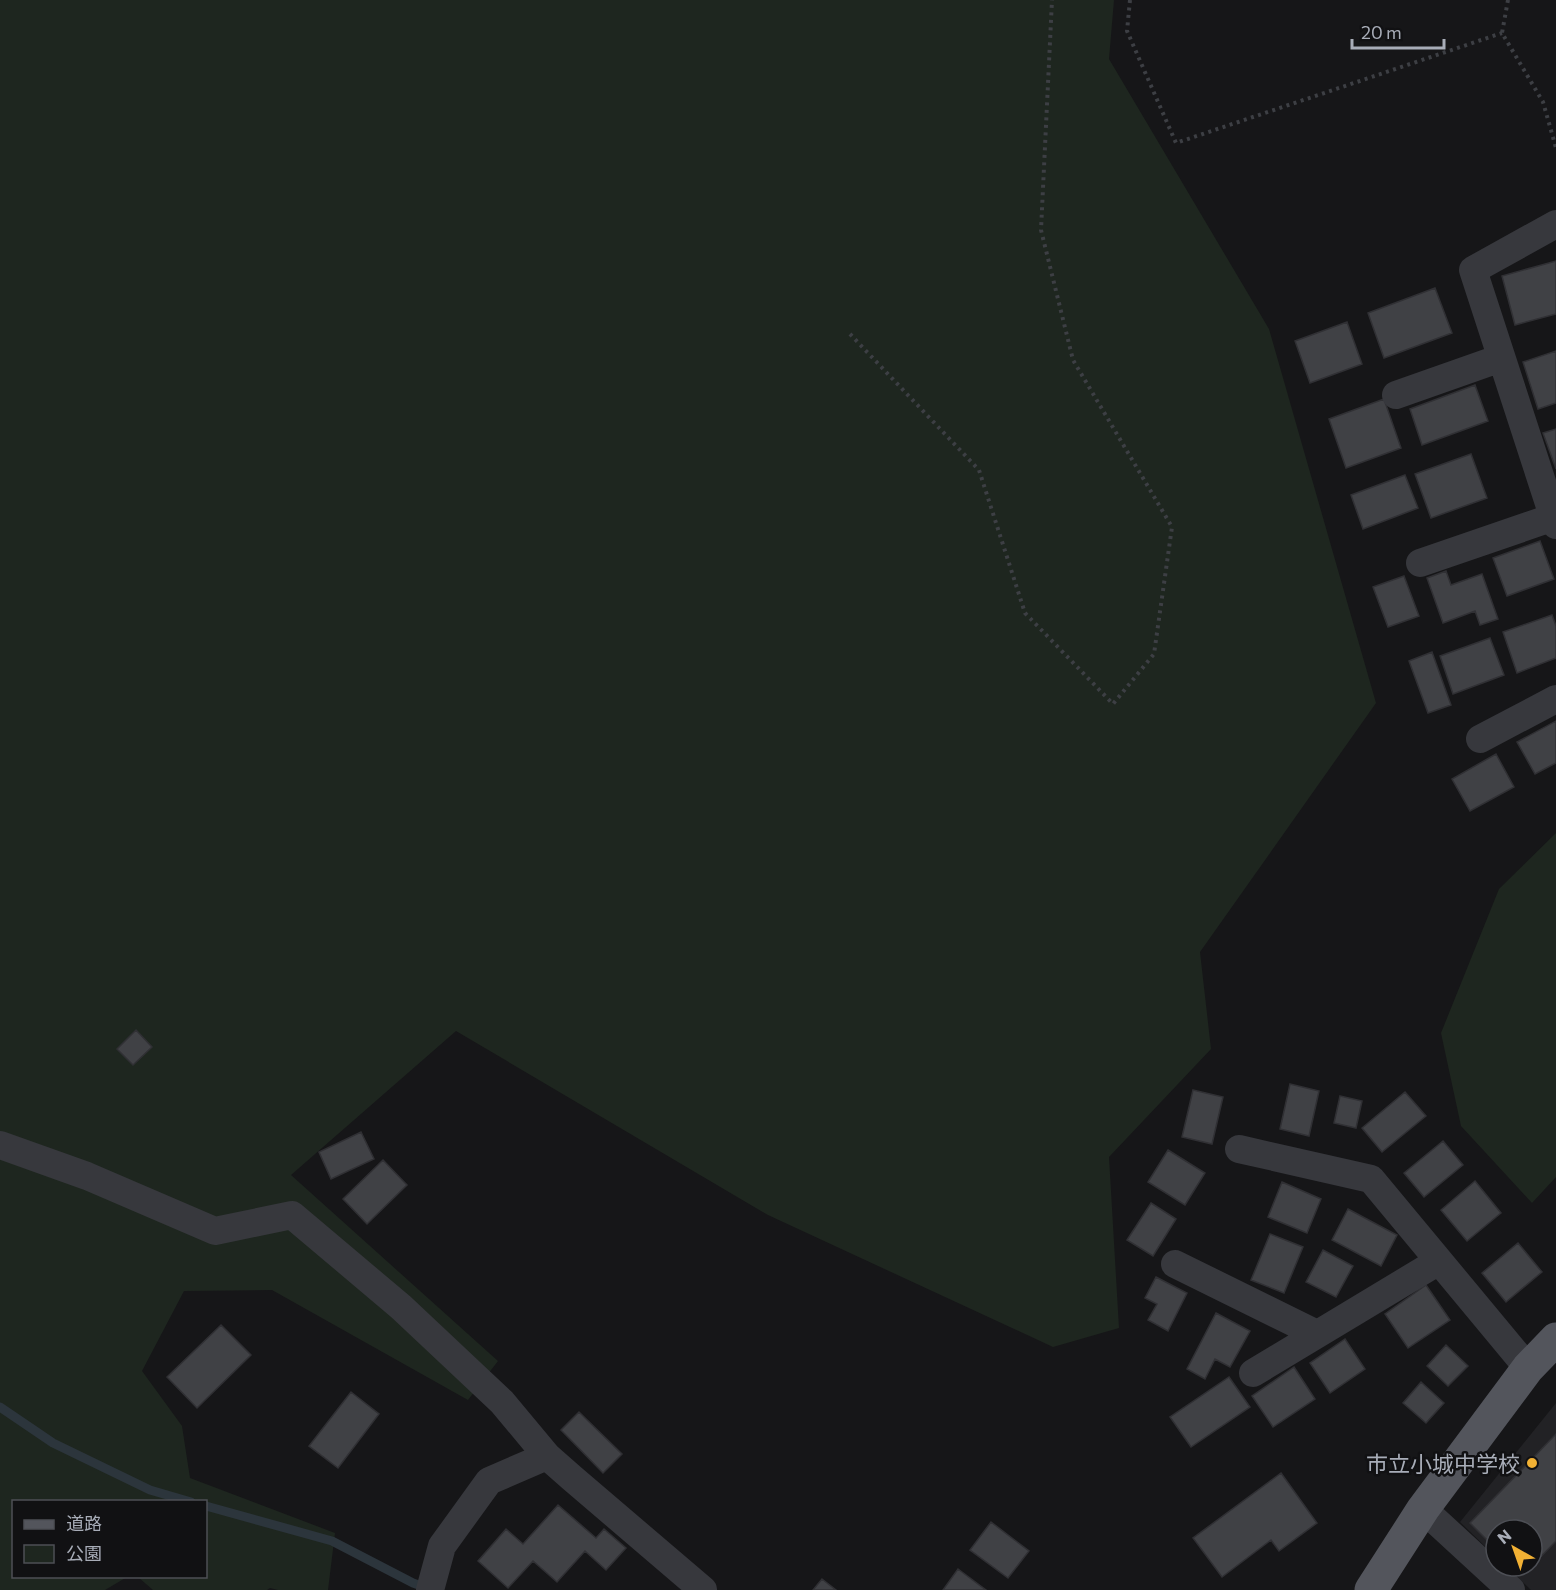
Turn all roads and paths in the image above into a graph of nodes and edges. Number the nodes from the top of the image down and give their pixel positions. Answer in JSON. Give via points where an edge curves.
{"nodes":[{"id":1,"x":1052,"y":0,"type":"edge"},
{"id":2,"x":1130,"y":0,"type":"edge"},
{"id":3,"x":1508,"y":0,"type":"edge"},
{"id":4,"x":1502,"y":33,"type":"junction"},
{"id":5,"x":1556,"y":148,"type":"edge"},
{"id":6,"x":1556,"y":224,"type":"edge"},
{"id":7,"x":850,"y":334,"type":"dead end"},
{"id":8,"x":1502,"y":358,"type":"junction"},
{"id":9,"x":1396,"y":395,"type":"dead end"},
{"id":10,"x":1555,"y":521,"type":"edge"},
{"id":11,"x":1420,"y":563,"type":"dead end"},
{"id":12,"x":1556,"y":699,"type":"edge"},
{"id":13,"x":1480,"y":739,"type":"dead end"},
{"id":14,"x":0,"y":1145,"type":"edge"},
{"id":15,"x":1239,"y":1149,"type":"dead end"},
{"id":16,"x":1439,"y":1261,"type":"junction"},
{"id":17,"x":1175,"y":1264,"type":"dead end"},
{"id":18,"x":1317,"y":1334,"type":"junction"},
{"id":19,"x":1556,"y":1339,"type":"edge"},
{"id":20,"x":1528,"y":1368,"type":"junction"},
{"id":21,"x":1253,"y":1373,"type":"dead end"},
{"id":22,"x":547,"y":1455,"type":"junction"},
{"id":23,"x":1423,"y":1509,"type":"junction"},
{"id":24,"x":432,"y":1584,"type":"edge"},
{"id":25,"x":703,"y":1590,"type":"edge"},
{"id":26,"x":1371,"y":1590,"type":"edge"},
{"id":27,"x":1511,"y":1590,"type":"edge"}],
"edges":[{"from":1,"to":7,"type":"path","via":[[1041,230],[1073,360],[1172,527],[1154,654],[1113,704],[1025,613],[980,471]]},
{"from":2,"to":4,"type":"path","via":[[1127,31],[1176,143]]},
{"from":3,"to":4,"type":"path"},
{"from":4,"to":5,"type":"path","via":[[1543,102]]},
{"from":6,"to":8,"type":"street","via":[[1473,270]]},
{"from":8,"to":9,"type":"street"},
{"from":8,"to":10,"type":"street"},
{"from":10,"to":11,"type":"street"},
{"from":12,"to":13,"type":"street"},
{"from":14,"to":22,"type":"street","via":[[87,1176],[215,1231],[292,1215],[401,1307],[502,1402]]},
{"from":15,"to":16,"type":"street","via":[[1371,1179]]},
{"from":16,"to":18,"type":"street"},
{"from":16,"to":20,"type":"street"},
{"from":17,"to":18,"type":"street"},
{"from":18,"to":21,"type":"street"},
{"from":19,"to":20,"type":"main road"},
{"from":20,"to":23,"type":"main road"},
{"from":22,"to":24,"type":"street","via":[[489,1481],[442,1546]]},
{"from":22,"to":25,"type":"street"},
{"from":23,"to":26,"type":"main road"},
{"from":23,"to":27,"type":"street"}]}
